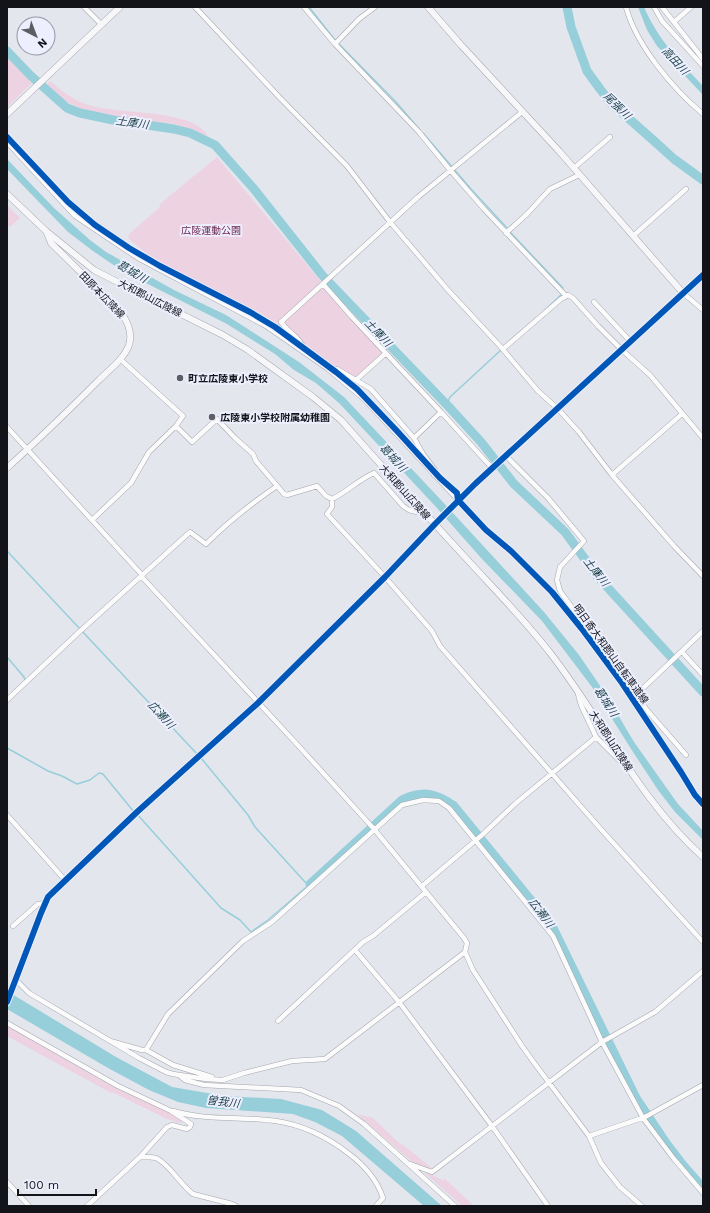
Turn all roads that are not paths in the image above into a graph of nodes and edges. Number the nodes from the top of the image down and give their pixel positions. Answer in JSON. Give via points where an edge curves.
{"nodes":[{"id":1,"x":84,"y":7,"type":"edge"},
{"id":2,"x":120,"y":7,"type":"edge"},
{"id":3,"x":195,"y":7,"type":"edge"},
{"id":4,"x":304,"y":7,"type":"edge"},
{"id":5,"x":375,"y":7,"type":"edge"},
{"id":6,"x":428,"y":7,"type":"edge"},
{"id":7,"x":626,"y":7,"type":"edge"},
{"id":8,"x":654,"y":7,"type":"edge"},
{"id":9,"x":658,"y":7,"type":"edge"},
{"id":10,"x":662,"y":7,"type":"edge"},
{"id":11,"x":691,"y":7,"type":"edge"},
{"id":12,"x":656,"y":12,"type":"junction"},
{"id":13,"x":674,"y":22,"type":"junction"},
{"id":14,"x":101,"y":24,"type":"junction"},
{"id":15,"x":337,"y":42,"type":"junction"},
{"id":16,"x":703,"y":59,"type":"edge"},
{"id":17,"x":703,"y":66,"type":"edge"},
{"id":18,"x":522,"y":112,"type":"junction"},
{"id":19,"x":7,"y":114,"type":"edge"},
{"id":20,"x":703,"y":114,"type":"edge"},
{"id":21,"x":610,"y":137,"type":"dead end"},
{"id":22,"x":7,"y":142,"type":"edge"},
{"id":23,"x":574,"y":168,"type":"junction"},
{"id":24,"x":450,"y":170,"type":"junction"},
{"id":25,"x":579,"y":175,"type":"junction"},
{"id":26,"x":686,"y":189,"type":"dead end"},
{"id":27,"x":7,"y":194,"type":"edge"},
{"id":28,"x":390,"y":222,"type":"junction"},
{"id":29,"x":46,"y":231,"type":"junction"},
{"id":30,"x":506,"y":233,"type":"junction"},
{"id":31,"x":633,"y":236,"type":"junction"},
{"id":32,"x":703,"y":275,"type":"edge"},
{"id":33,"x":323,"y":284,"type":"junction"},
{"id":34,"x":683,"y":293,"type":"junction"},
{"id":35,"x":566,"y":296,"type":"junction"},
{"id":36,"x":594,"y":302,"type":"dead end"},
{"id":37,"x":703,"y":310,"type":"edge"},
{"id":38,"x":631,"y":342,"type":"junction"},
{"id":39,"x":502,"y":348,"type":"junction"},
{"id":40,"x":622,"y":350,"type":"junction"},
{"id":41,"x":303,"y":351,"type":"junction"},
{"id":42,"x":386,"y":353,"type":"junction"},
{"id":43,"x":120,"y":359,"type":"junction"},
{"id":44,"x":328,"y":369,"type":"junction"},
{"id":45,"x":356,"y":380,"type":"junction"},
{"id":46,"x":558,"y":409,"type":"junction"},
{"id":47,"x":441,"y":412,"type":"junction"},
{"id":48,"x":682,"y":414,"type":"junction"},
{"id":49,"x":176,"y":426,"type":"junction"},
{"id":50,"x":7,"y":427,"type":"edge"},
{"id":51,"x":703,"y":437,"type":"edge"},
{"id":52,"x":414,"y":438,"type":"junction"},
{"id":53,"x":28,"y":449,"type":"junction"},
{"id":54,"x":506,"y":456,"type":"junction"},
{"id":55,"x":7,"y":468,"type":"edge"},
{"id":56,"x":492,"y":468,"type":"junction"},
{"id":57,"x":612,"y":475,"type":"junction"},
{"id":58,"x":434,"y":476,"type":"junction"},
{"id":59,"x":277,"y":486,"type":"junction"},
{"id":60,"x":332,"y":499,"type":"junction"},
{"id":61,"x":458,"y":500,"type":"junction"},
{"id":62,"x":425,"y":514,"type":"junction"},
{"id":63,"x":92,"y":520,"type":"junction"},
{"id":64,"x":435,"y":524,"type":"junction"},
{"id":65,"x":486,"y":530,"type":"dead end"},
{"id":66,"x":141,"y":576,"type":"junction"},
{"id":67,"x":703,"y":576,"type":"edge"},
{"id":68,"x":385,"y":577,"type":"junction"},
{"id":69,"x":703,"y":631,"type":"edge"},
{"id":70,"x":680,"y":653,"type":"junction"},
{"id":71,"x":703,"y":675,"type":"edge"},
{"id":72,"x":576,"y":688,"type":"junction"},
{"id":73,"x":636,"y":694,"type":"junction"},
{"id":74,"x":7,"y":700,"type":"edge"},
{"id":75,"x":258,"y":703,"type":"junction"},
{"id":76,"x":596,"y":737,"type":"junction"},
{"id":77,"x":686,"y":755,"type":"dead end"},
{"id":78,"x":552,"y":774,"type":"junction"},
{"id":79,"x":634,"y":776,"type":"junction"},
{"id":80,"x":7,"y":815,"type":"edge"},
{"id":81,"x":372,"y":828,"type":"junction"},
{"id":82,"x":476,"y":840,"type":"junction"},
{"id":83,"x":703,"y":857,"type":"edge"},
{"id":84,"x":65,"y":880,"type":"junction"},
{"id":85,"x":422,"y":886,"type":"junction"},
{"id":86,"x":426,"y":892,"type":"junction"},
{"id":87,"x":46,"y":903,"type":"junction"},
{"id":88,"x":13,"y":926,"type":"dead end"},
{"id":89,"x":703,"y":942,"type":"edge"},
{"id":90,"x":355,"y":950,"type":"junction"},
{"id":91,"x":465,"y":952,"type":"junction"},
{"id":92,"x":703,"y":971,"type":"edge"},
{"id":93,"x":15,"y":982,"type":"junction"},
{"id":94,"x":7,"y":1002,"type":"edge"},
{"id":95,"x":399,"y":1002,"type":"junction"},
{"id":96,"x":278,"y":1021,"type":"dead end"},
{"id":97,"x":7,"y":1023,"type":"edge"},
{"id":98,"x":110,"y":1041,"type":"junction"},
{"id":99,"x":603,"y":1041,"type":"junction"},
{"id":100,"x":146,"y":1050,"type":"junction"},
{"id":101,"x":177,"y":1074,"type":"junction"},
{"id":102,"x":223,"y":1080,"type":"junction"},
{"id":103,"x":549,"y":1084,"type":"junction"},
{"id":104,"x":703,"y":1085,"type":"edge"},
{"id":105,"x":242,"y":1086,"type":"junction"},
{"id":106,"x":171,"y":1111,"type":"junction"},
{"id":107,"x":646,"y":1117,"type":"junction"},
{"id":108,"x":492,"y":1126,"type":"junction"},
{"id":109,"x":589,"y":1136,"type":"junction"},
{"id":110,"x":140,"y":1157,"type":"junction"},
{"id":111,"x":410,"y":1164,"type":"junction"},
{"id":112,"x":7,"y":1182,"type":"edge"},
{"id":113,"x":703,"y":1193,"type":"edge"},
{"id":114,"x":29,"y":1206,"type":"edge"},
{"id":115,"x":87,"y":1206,"type":"edge"},
{"id":116,"x":236,"y":1206,"type":"edge"},
{"id":117,"x":376,"y":1206,"type":"edge"},
{"id":118,"x":455,"y":1206,"type":"edge"},
{"id":119,"x":548,"y":1206,"type":"edge"},
{"id":120,"x":642,"y":1206,"type":"edge"}],
"edges":[{"from":1,"to":14,"type":"street"},
{"from":2,"to":14,"type":"main road"},
{"from":3,"to":28,"type":"street","via":[[347,166]]},
{"from":4,"to":15,"type":"street"},
{"from":5,"to":15,"type":"street","via":[[359,19]]},
{"from":6,"to":18,"type":"main road"},
{"from":7,"to":20,"type":"street","via":[[641,42],[657,67]]},
{"from":8,"to":12,"type":"street"},
{"from":9,"to":12,"type":"street"},
{"from":10,"to":13,"type":"street"},
{"from":11,"to":13,"type":"street"},
{"from":12,"to":17,"type":"street"},
{"from":13,"to":16,"type":"street"},
{"from":14,"to":19,"type":"main road"},
{"from":15,"to":24,"type":"street"},
{"from":18,"to":23,"type":"main road"},
{"from":18,"to":24,"type":"street"},
{"from":21,"to":23,"type":"street"},
{"from":22,"to":41,"type":"street","via":[[75,216],[138,258],[247,315]]},
{"from":23,"to":25,"type":"main road"},
{"from":24,"to":28,"type":"street"},
{"from":24,"to":30,"type":"street"},
{"from":25,"to":30,"type":"street","via":[[550,189]]},
{"from":25,"to":31,"type":"main road"},
{"from":26,"to":31,"type":"street"},
{"from":27,"to":29,"type":"main road","name":"田原本広陵線"},
{"from":28,"to":33,"type":"street"},
{"from":28,"to":39,"type":"street"},
{"from":29,"to":43,"type":"main road","name":"田原本広陵線","via":[[51,243],[120,311],[126,321],[130,332],[129,344]]},
{"from":29,"to":62,"type":"main road","name":"大和郡山広陵線","via":[[94,270],[223,335],[313,397],[341,420]]},
{"from":30,"to":35,"type":"street"},
{"from":31,"to":34,"type":"main road"},
{"from":32,"to":34,"type":"main road"},
{"from":33,"to":41,"type":"street","via":[[281,322],[303,345]]},
{"from":33,"to":42,"type":"street"},
{"from":34,"to":37,"type":"street"},
{"from":34,"to":38,"type":"main road"},
{"from":35,"to":39,"type":"street"},
{"from":35,"to":40,"type":"street","via":[[573,298]]},
{"from":36,"to":38,"type":"street"},
{"from":38,"to":40,"type":"main road"},
{"from":39,"to":46,"type":"street","via":[[538,391]]},
{"from":40,"to":46,"type":"main road"},
{"from":40,"to":48,"type":"street","via":[[650,375]]},
{"from":41,"to":44,"type":"street"},
{"from":42,"to":45,"type":"street"},
{"from":42,"to":47,"type":"street"},
{"from":43,"to":49,"type":"street","via":[[183,416]]},
{"from":43,"to":53,"type":"main road","name":"田原本広陵線"},
{"from":44,"to":45,"type":"street","via":[[337,369]]},
{"from":44,"to":58,"type":"street","via":[[364,399]]},
{"from":45,"to":52,"type":"street","via":[[371,389]]},
{"from":46,"to":54,"type":"main road"},
{"from":46,"to":57,"type":"street"},
{"from":47,"to":52,"type":"street"},
{"from":47,"to":56,"type":"street"},
{"from":48,"to":51,"type":"street"},
{"from":48,"to":57,"type":"street"},
{"from":49,"to":59,"type":"street","via":[[192,442],[217,419],[253,454]]},
{"from":49,"to":63,"type":"street","via":[[149,452],[131,483]]},
{"from":50,"to":53,"type":"street"},
{"from":52,"to":58,"type":"street","via":[[436,470]]},
{"from":53,"to":55,"type":"main road","name":"田原本広陵線"},
{"from":53,"to":63,"type":"street"},
{"from":54,"to":56,"type":"main road"},
{"from":54,"to":73,"type":"street","via":[[567,518],[584,541],[560,567],[557,580],[560,591]]},
{"from":56,"to":61,"type":"main road"},
{"from":57,"to":67,"type":"street"},
{"from":58,"to":61,"type":"street"},
{"from":59,"to":60,"type":"street","via":[[287,495],[317,486]]},
{"from":59,"to":66,"type":"street","via":[[255,501],[206,544],[190,532]]},
{"from":60,"to":62,"type":"street","via":[[374,472],[403,506]]},
{"from":60,"to":68,"type":"street","via":[[332,507],[327,514]]},
{"from":61,"to":64,"type":"main road"},
{"from":61,"to":65,"type":"street"},
{"from":62,"to":64,"type":"main road","name":"大和郡山広陵線"},
{"from":63,"to":66,"type":"street"},
{"from":64,"to":68,"type":"main road"},
{"from":64,"to":72,"type":"main road","name":"大和郡山広陵線","via":[[529,627]]},
{"from":66,"to":74,"type":"street"},
{"from":66,"to":75,"type":"street"},
{"from":68,"to":75,"type":"main road"},
{"from":68,"to":78,"type":"street","via":[[432,631],[440,646]]},
{"from":69,"to":70,"type":"street"},
{"from":70,"to":71,"type":"street"},
{"from":70,"to":73,"type":"street"},
{"from":72,"to":76,"type":"street"},
{"from":72,"to":79,"type":"main road","name":"大和郡山広陵線"},
{"from":73,"to":77,"type":"street"},
{"from":75,"to":81,"type":"street"},
{"from":75,"to":84,"type":"main road"},
{"from":76,"to":78,"type":"street"},
{"from":76,"to":79,"type":"street"},
{"from":78,"to":82,"type":"street"},
{"from":78,"to":89,"type":"street"},
{"from":79,"to":83,"type":"main road","name":"大和郡山広陵線","via":[[671,826]]},
{"from":80,"to":84,"type":"street"},
{"from":81,"to":82,"type":"street","via":[[402,805],[423,800],[439,801],[449,808]]},
{"from":81,"to":85,"type":"street"},
{"from":81,"to":100,"type":"street","via":[[272,922],[243,941],[179,1003],[168,1014]]},
{"from":82,"to":85,"type":"street"},
{"from":82,"to":99,"type":"street","via":[[553,936]]},
{"from":84,"to":87,"type":"main road","via":[[48,897]]},
{"from":85,"to":86,"type":"street"},
{"from":86,"to":90,"type":"street"},
{"from":86,"to":91,"type":"street","via":[[464,938],[467,943]]},
{"from":87,"to":88,"type":"street","via":[[38,904]]},
{"from":87,"to":93,"type":"main road"},
{"from":90,"to":95,"type":"street"},
{"from":90,"to":96,"type":"street"},
{"from":91,"to":95,"type":"street"},
{"from":91,"to":103,"type":"street","via":[[473,970]]},
{"from":92,"to":99,"type":"street","via":[[655,1012]]},
{"from":93,"to":94,"type":"main road"},
{"from":93,"to":98,"type":"street"},
{"from":95,"to":102,"type":"street","via":[[325,1060],[292,1061]]},
{"from":95,"to":108,"type":"street"},
{"from":97,"to":106,"type":"street","via":[[118,1086]]},
{"from":98,"to":100,"type":"street"},
{"from":98,"to":101,"type":"street","via":[[166,1072]]},
{"from":99,"to":103,"type":"street"},
{"from":99,"to":107,"type":"street"},
{"from":100,"to":102,"type":"street","via":[[173,1064]]},
{"from":101,"to":102,"type":"street"},
{"from":101,"to":105,"type":"street","via":[[186,1080],[204,1085]]},
{"from":102,"to":105,"type":"street"},
{"from":103,"to":108,"type":"street"},
{"from":103,"to":109,"type":"street"},
{"from":104,"to":107,"type":"street"},
{"from":105,"to":111,"type":"street","via":[[301,1090],[338,1106],[364,1124]]},
{"from":106,"to":110,"type":"street","via":[[191,1125],[186,1129],[169,1125]]},
{"from":106,"to":117,"type":"street","via":[[187,1115],[276,1121],[317,1133],[339,1146],[368,1171],[383,1198]]},
{"from":107,"to":109,"type":"street"},
{"from":107,"to":113,"type":"street","via":[[674,1159]]},
{"from":108,"to":111,"type":"street","via":[[432,1172]]},
{"from":108,"to":119,"type":"street"},
{"from":109,"to":120,"type":"street","via":[[601,1162],[620,1187]]},
{"from":110,"to":115,"type":"street"},
{"from":110,"to":116,"type":"street","via":[[156,1158],[193,1194]]},
{"from":111,"to":118,"type":"street"},
{"from":112,"to":114,"type":"street"}]}
